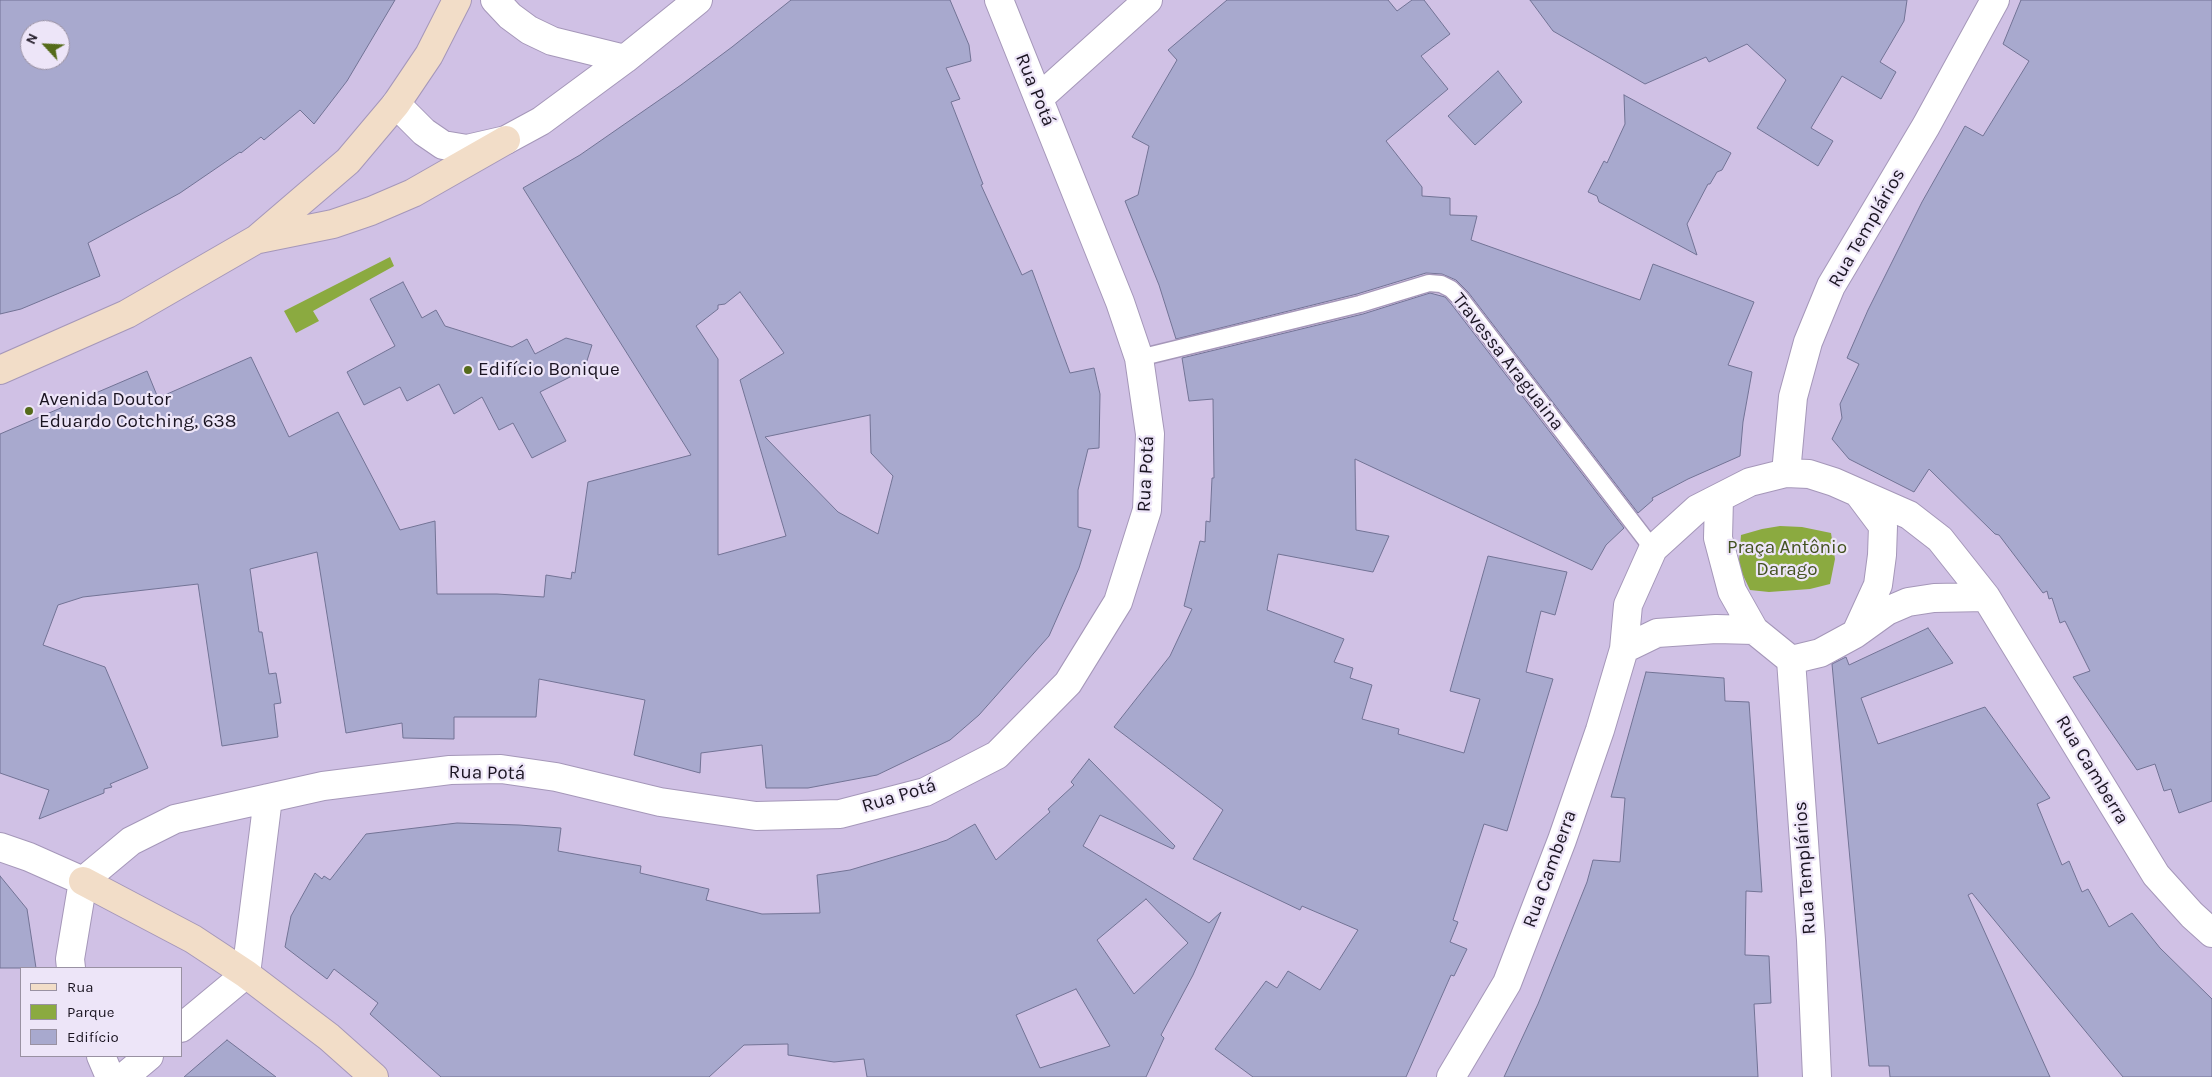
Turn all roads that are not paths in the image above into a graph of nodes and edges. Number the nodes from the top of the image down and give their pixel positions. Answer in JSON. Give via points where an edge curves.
{"nodes":[{"id":1,"x":457,"y":0,"type":"edge"},
{"id":2,"x":495,"y":0,"type":"edge"},
{"id":3,"x":698,"y":0,"type":"edge"},
{"id":4,"x":999,"y":0,"type":"edge"},
{"id":5,"x":1148,"y":0,"type":"edge"},
{"id":6,"x":1994,"y":1,"type":"edge"},
{"id":7,"x":625,"y":59,"type":"junction"},
{"id":8,"x":1039,"y":98,"type":"junction"},
{"id":9,"x":396,"y":104,"type":"junction"},
{"id":10,"x":506,"y":140,"type":"junction"},
{"id":11,"x":257,"y":239,"type":"junction"},
{"id":12,"x":1139,"y":358,"type":"junction"},
{"id":13,"x":0,"y":370,"type":"edge"},
{"id":14,"x":1786,"y":472,"type":"junction"},
{"id":15,"x":1858,"y":492,"type":"junction"},
{"id":16,"x":1719,"y":499,"type":"junction"},
{"id":17,"x":1653,"y":549,"type":"junction"},
{"id":18,"x":1986,"y":597,"type":"junction"},
{"id":19,"x":1754,"y":630,"type":"junction"},
{"id":20,"x":1855,"y":634,"type":"junction"},
{"id":21,"x":1624,"y":649,"type":"junction"},
{"id":22,"x":1791,"y":660,"type":"junction"},
{"id":23,"x":268,"y":798,"type":"junction"},
{"id":24,"x":0,"y":847,"type":"edge"},
{"id":25,"x":82,"y":881,"type":"junction"},
{"id":26,"x":2212,"y":933,"type":"edge"},
{"id":27,"x":71,"y":967,"type":"edge"},
{"id":28,"x":246,"y":974,"type":"junction"},
{"id":29,"x":182,"y":1027,"type":"edge"},
{"id":30,"x":101,"y":1057,"type":"edge"},
{"id":31,"x":148,"y":1057,"type":"edge"},
{"id":32,"x":110,"y":1077,"type":"edge"},
{"id":33,"x":124,"y":1077,"type":"edge"},
{"id":34,"x":374,"y":1077,"type":"edge"},
{"id":35,"x":1451,"y":1077,"type":"edge"},
{"id":36,"x":1817,"y":1077,"type":"edge"}],
"edges":[{"from":1,"to":9,"type":"main road","via":[[429,55]]},
{"from":2,"to":7,"type":"street","via":[[529,30],[552,41]]},
{"from":3,"to":7,"type":"street"},
{"from":4,"to":8,"type":"street","name":"Rua Potá"},
{"from":5,"to":8,"type":"street"},
{"from":6,"to":14,"type":"street","name":"Rua Templários","via":[[1926,126],[1831,286],[1808,342],[1793,397]]},
{"from":7,"to":10,"type":"street","via":[[541,121]]},
{"from":8,"to":12,"type":"street","name":"Rua Potá"},
{"from":9,"to":10,"type":"street","via":[[424,132],[443,145],[467,149]]},
{"from":9,"to":11,"type":"main road","via":[[348,161]]},
{"from":10,"to":11,"type":"main road","via":[[413,193],[371,212],[333,224]]},
{"from":11,"to":13,"type":"main road","via":[[127,314]]},
{"from":12,"to":17,"type":"lane","name":"Travessa Araguaina","via":[[1360,304],[1429,283],[1441,284],[1460,298]]},
{"from":12,"to":23,"type":"street","name":"Rua Potá","via":[[1150,434],[1147,510],[1118,602],[1068,683],[997,755],[925,792],[840,814],[756,816],[660,802],[556,777],[501,769],[450,770],[324,786]]},
{"from":14,"to":15,"type":"street","name":"Rua Camberra","via":[[1809,474]]},
{"from":14,"to":16,"type":"street","name":"Rua Camberra","via":[[1750,482]]},
{"from":15,"to":18,"type":"street","name":"Rua Camberra","via":[[1909,515],[1940,539]]},
{"from":15,"to":20,"type":"street","via":[[1883,526],[1878,585]]},
{"from":16,"to":17,"type":"street","name":"Rua Camberra","via":[[1697,509]]},
{"from":16,"to":19,"type":"street","via":[[1718,538],[1732,591]]},
{"from":17,"to":21,"type":"street","name":"Rua Camberra","via":[[1628,605]]},
{"from":18,"to":20,"type":"street","via":[[1908,602],[1887,611]]},
{"from":18,"to":26,"type":"street","name":"Rua Camberra","via":[[2156,875]]},
{"from":19,"to":21,"type":"street","via":[[1657,633]]},
{"from":19,"to":22,"type":"street"},
{"from":20,"to":22,"type":"street","via":[[1820,653]]},
{"from":21,"to":35,"type":"street","name":"Rua Camberra","via":[[1562,840],[1507,983]]},
{"from":22,"to":36,"type":"street","name":"Rua Templários","via":[[1811,940]]},
{"from":23,"to":25,"type":"street","name":"Rua Potá","via":[[175,819],[132,841]]},
{"from":23,"to":28,"type":"street"},
{"from":24,"to":25,"type":"street"},
{"from":25,"to":27,"type":"street"},
{"from":25,"to":28,"type":"main road","via":[[193,939]]},
{"from":28,"to":29,"type":"street"},
{"from":28,"to":34,"type":"main road","via":[[329,1037]]},
{"from":30,"to":32,"type":"street"},
{"from":31,"to":33,"type":"street"}]}
